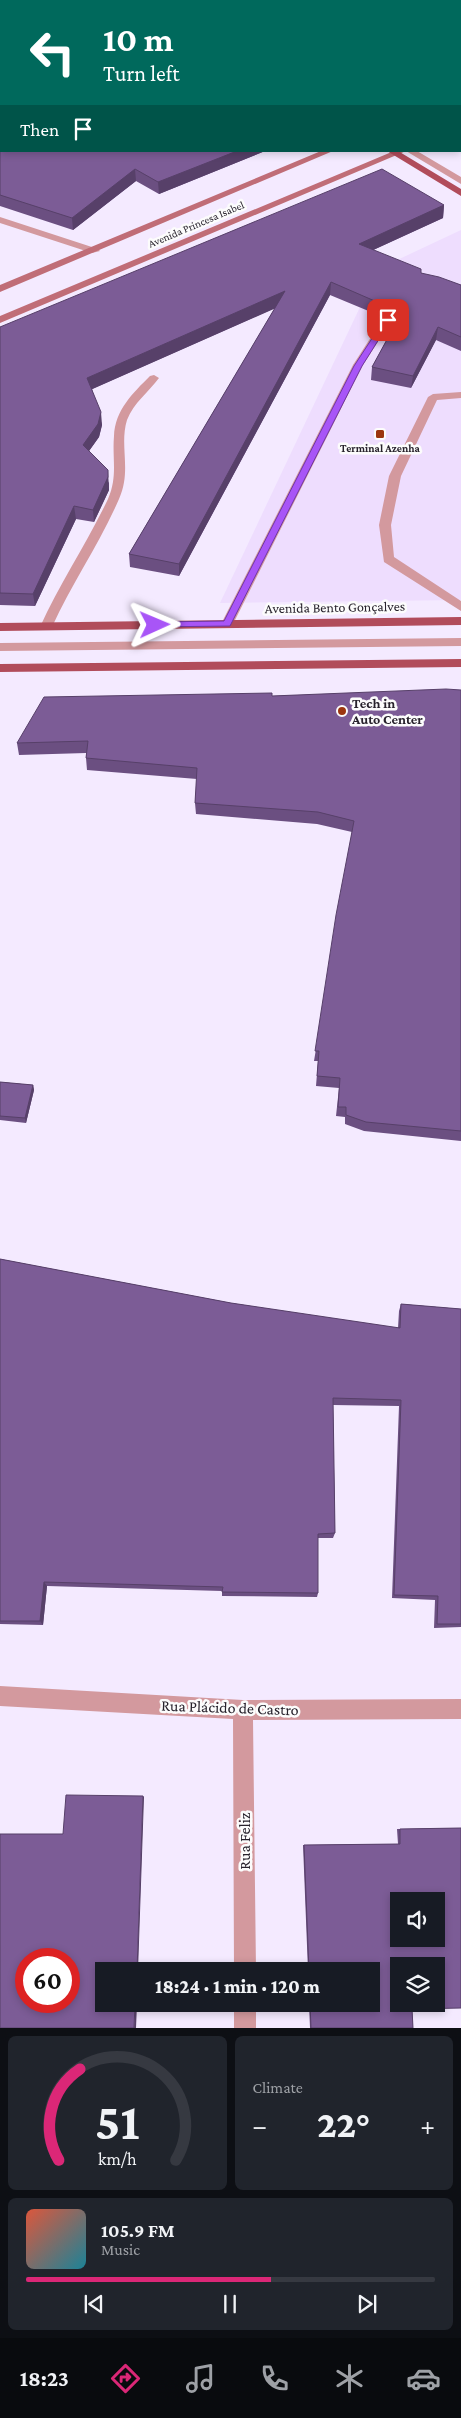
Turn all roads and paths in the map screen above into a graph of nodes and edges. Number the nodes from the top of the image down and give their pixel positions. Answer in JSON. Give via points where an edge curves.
{"nodes":[{"id":1,"x":327,"y":152,"type":"edge"},
{"id":2,"x":396,"y":152,"type":"edge"},
{"id":3,"x":412,"y":152,"type":"edge"},
{"id":4,"x":461,"y":181,"type":"edge"},
{"id":5,"x":461,"y":193,"type":"edge"},
{"id":6,"x":0,"y":220,"type":"edge"},
{"id":7,"x":96,"y":251,"type":"junction"},
{"id":8,"x":0,"y":289,"type":"edge"},
{"id":9,"x":0,"y":320,"type":"edge"},
{"id":10,"x":388,"y":320,"type":"edge"},
{"id":11,"x":154,"y":378,"type":"dead end"},
{"id":12,"x":461,"y":395,"type":"edge"},
{"id":13,"x":460,"y":615,"type":"edge"},
{"id":14,"x":227,"y":624,"type":"junction"},
{"id":15,"x":46,"y":626,"type":"junction"},
{"id":16,"x":0,"y":627,"type":"edge"},
{"id":17,"x":461,"y":642,"type":"edge"},
{"id":18,"x":0,"y":647,"type":"edge"},
{"id":19,"x":461,"y":663,"type":"edge"},
{"id":20,"x":0,"y":668,"type":"edge"},
{"id":21,"x":0,"y":1696,"type":"edge"},
{"id":22,"x":461,"y":1708,"type":"edge"},
{"id":23,"x":243,"y":1710,"type":"junction"},
{"id":24,"x":245,"y":1962,"type":"edge"},
{"id":25,"x":245,"y":2012,"type":"edge"},
{"id":26,"x":245,"y":2028,"type":"edge"}],
"edges":[{"from":1,"to":7,"type":"main road","name":"Avenida Princesa Isabel"},
{"from":2,"to":5,"type":"main road"},
{"from":2,"to":9,"type":"main road","name":"Avenida Princesa Isabel"},
{"from":3,"to":4,"type":"street"},
{"from":6,"to":7,"type":"street"},
{"from":7,"to":8,"type":"main road","name":"Avenida Princesa Isabel"},
{"from":10,"to":14,"type":"street","via":[[358,366]]},
{"from":11,"to":15,"type":"street","via":[[132,400],[122,420],[119,436],[122,474],[114,498]]},
{"from":12,"to":13,"type":"street","via":[[433,397],[395,476],[385,525],[388,559]]},
{"from":13,"to":14,"type":"main road","name":"Avenida Bento Gonçalves"},
{"from":14,"to":15,"type":"main road","name":"Avenida Bento Gonçalves"},
{"from":15,"to":16,"type":"main road","name":"Avenida Bento Gonçalves"},
{"from":17,"to":18,"type":"street"},
{"from":19,"to":20,"type":"main road"},
{"from":21,"to":23,"type":"street","name":"Rua Plácido de Castro"},
{"from":22,"to":23,"type":"street","name":"Rua Plácido de Castro"},
{"from":23,"to":24,"type":"street","name":"Rua Feliz"},
{"from":25,"to":26,"type":"street"}]}
